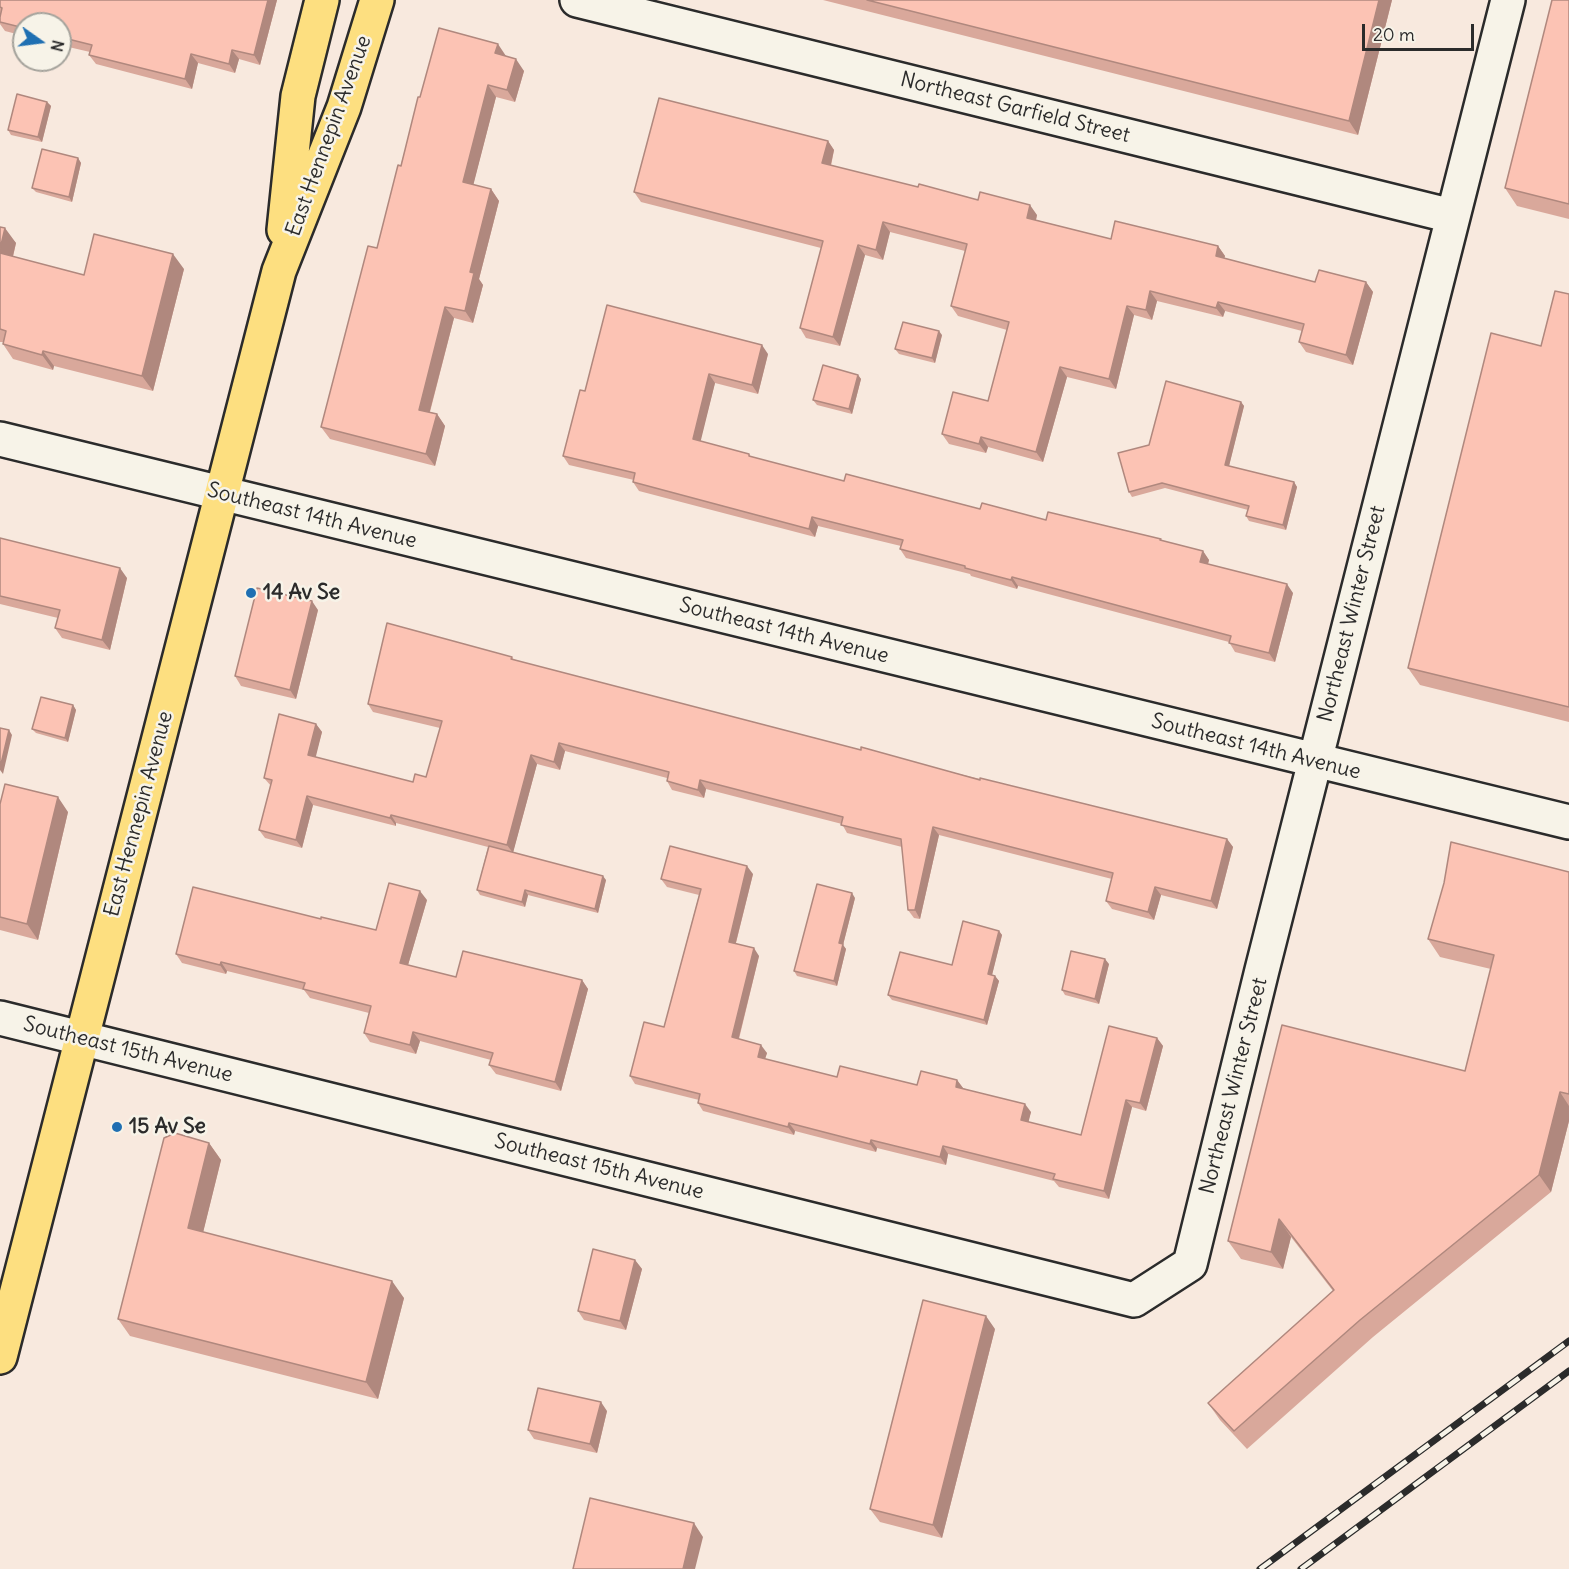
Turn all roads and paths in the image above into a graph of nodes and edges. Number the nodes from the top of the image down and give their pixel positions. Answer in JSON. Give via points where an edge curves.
{"nodes":[{"id":1,"x":322,"y":0,"type":"edge"},
{"id":2,"x":377,"y":0,"type":"edge"},
{"id":3,"x":578,"y":0,"type":"edge"},
{"id":4,"x":1508,"y":0,"type":"edge"},
{"id":5,"x":1452,"y":216,"type":"junction"},
{"id":6,"x":279,"y":271,"type":"junction"},
{"id":7,"x":0,"y":440,"type":"edge"},
{"id":8,"x":221,"y":494,"type":"junction"},
{"id":9,"x":1315,"y":761,"type":"junction"},
{"id":10,"x":1569,"y":822,"type":"edge"},
{"id":11,"x":0,"y":1018,"type":"edge"},
{"id":12,"x":81,"y":1039,"type":"junction"},
{"id":13,"x":1190,"y":1264,"type":"joint"},
{"id":14,"x":0,"y":1357,"type":"edge"}],
"edges":[{"from":1,"to":6,"type":"main road","name":"East Hennepin Avenue","via":[[298,96]]},
{"from":2,"to":6,"type":"main road","name":"East Hennepin Avenue","via":[[344,107]]},
{"from":3,"to":5,"type":"street","name":"Northeast Garfield Street"},
{"from":4,"to":5,"type":"street","name":"Northeast Winter Street"},
{"from":5,"to":9,"type":"street","name":"Northeast Winter Street"},
{"from":6,"to":8,"type":"main road","name":"East Hennepin Avenue"},
{"from":7,"to":8,"type":"street","name":"Southeast 14th Avenue"},
{"from":8,"to":9,"type":"street","name":"Southeast 14th Avenue"},
{"from":8,"to":12,"type":"main road","name":"East Hennepin Avenue"},
{"from":9,"to":10,"type":"street","name":"Southeast 14th Avenue"},
{"from":9,"to":13,"type":"street","name":"Northeast Winter Street"},
{"from":11,"to":12,"type":"street","name":"Southeast 15th Avenue"},
{"from":12,"to":13,"type":"street","name":"Southeast 15th Avenue","via":[[1134,1300]]},
{"from":12,"to":14,"type":"main road","name":"East Hennepin Avenue"}]}
